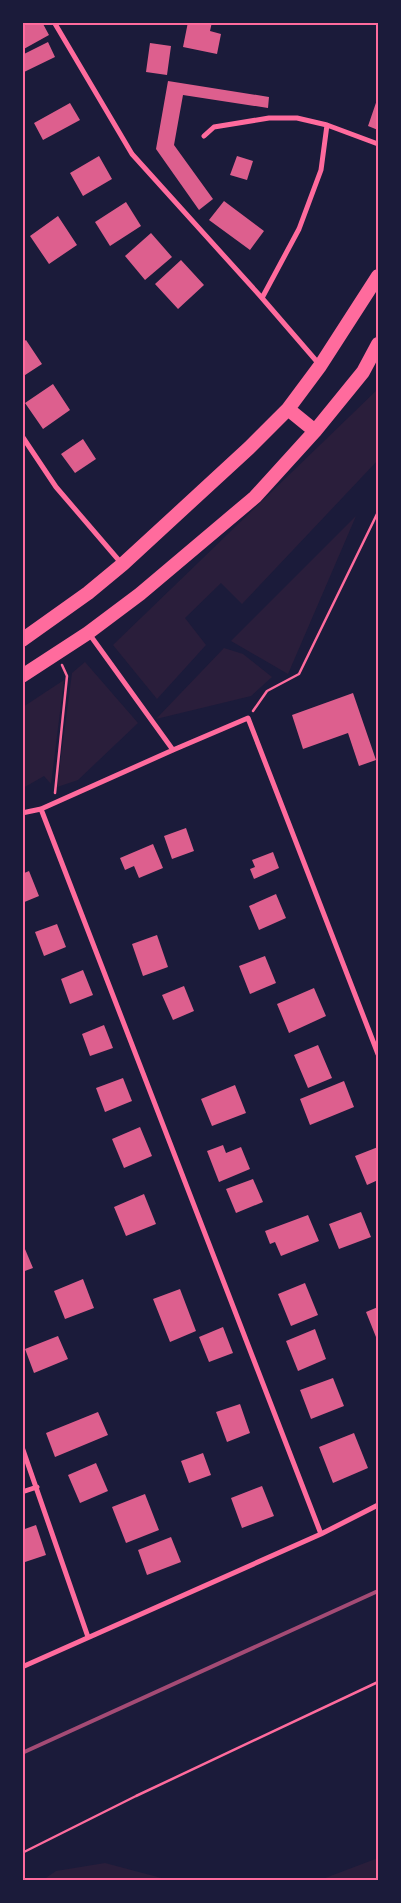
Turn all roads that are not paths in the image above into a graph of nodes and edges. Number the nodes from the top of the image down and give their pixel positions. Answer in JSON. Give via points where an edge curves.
{"nodes":[{"id":1,"x":54,"y":22,"type":"edge"},
{"id":2,"x":327,"y":125,"type":"junction"},
{"id":3,"x":204,"y":136,"type":"dead end"},
{"id":4,"x":378,"y":144,"type":"edge"},
{"id":5,"x":378,"y":276,"type":"edge"},
{"id":6,"x":262,"y":298,"type":"junction"},
{"id":7,"x":378,"y":344,"type":"edge"},
{"id":8,"x":320,"y":366,"type":"junction"},
{"id":9,"x":288,"y":410,"type":"junction"},
{"id":10,"x":315,"y":431,"type":"junction"},
{"id":11,"x":22,"y":436,"type":"edge"},
{"id":12,"x":123,"y":564,"type":"junction"},
{"id":13,"x":88,"y":633,"type":"junction"},
{"id":14,"x":22,"y":640,"type":"edge"},
{"id":15,"x":22,"y":676,"type":"edge"},
{"id":16,"x":173,"y":750,"type":"junction"},
{"id":17,"x":41,"y":809,"type":"junction"},
{"id":18,"x":22,"y":813,"type":"edge"},
{"id":19,"x":378,"y":1054,"type":"edge"},
{"id":20,"x":22,"y":1447,"type":"edge"},
{"id":21,"x":37,"y":1487,"type":"junction"},
{"id":22,"x":22,"y":1492,"type":"edge"},
{"id":23,"x":378,"y":1505,"type":"edge"},
{"id":24,"x":322,"y":1534,"type":"junction"},
{"id":25,"x":88,"y":1637,"type":"junction"},
{"id":26,"x":22,"y":1667,"type":"edge"}],
"edges":[{"from":1,"to":6,"type":"street","via":[[132,154]]},
{"from":2,"to":3,"type":"street","via":[[298,118],[269,118],[214,127]]},
{"from":2,"to":4,"type":"street"},
{"from":2,"to":6,"type":"street","via":[[322,170],[298,229]]},
{"from":5,"to":8,"type":"highway"},
{"from":6,"to":8,"type":"street"},
{"from":7,"to":10,"type":"highway","via":[[362,372]]},
{"from":8,"to":9,"type":"highway"},
{"from":9,"to":10,"type":"highway"},
{"from":9,"to":12,"type":"highway"},
{"from":10,"to":13,"type":"highway","via":[[255,497],[140,594]]},
{"from":11,"to":12,"type":"street","via":[[56,487]]},
{"from":12,"to":14,"type":"highway"},
{"from":13,"to":15,"type":"highway"},
{"from":13,"to":16,"type":"street"},
{"from":16,"to":17,"type":"street"},
{"from":16,"to":19,"type":"street","via":[[248,718]]},
{"from":17,"to":18,"type":"street"},
{"from":17,"to":24,"type":"street"},
{"from":20,"to":21,"type":"street"},
{"from":21,"to":22,"type":"street"},
{"from":21,"to":25,"type":"street"},
{"from":23,"to":24,"type":"street"},
{"from":24,"to":25,"type":"street"},
{"from":25,"to":26,"type":"street"}]}
